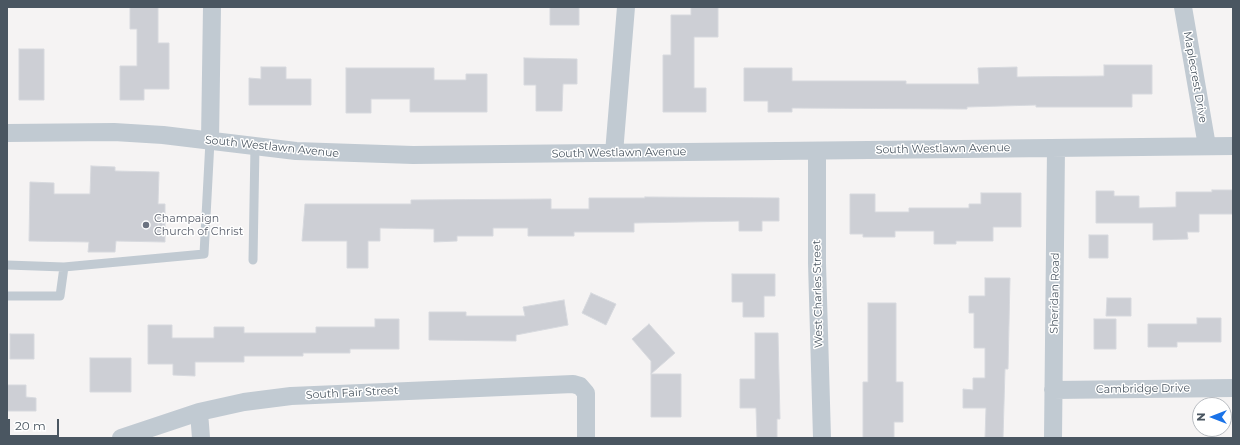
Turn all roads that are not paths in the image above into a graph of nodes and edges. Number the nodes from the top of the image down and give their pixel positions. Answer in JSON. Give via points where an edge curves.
{"nodes":[{"id":1,"x":212,"y":7,"type":"edge"},
{"id":2,"x":626,"y":7,"type":"edge"},
{"id":3,"x":1183,"y":7,"type":"edge"},
{"id":4,"x":7,"y":133,"type":"edge"},
{"id":5,"x":210,"y":141,"type":"junction"},
{"id":6,"x":255,"y":146,"type":"junction"},
{"id":7,"x":1207,"y":146,"type":"junction"},
{"id":8,"x":1233,"y":146,"type":"edge"},
{"id":9,"x":1056,"y":148,"type":"junction"},
{"id":10,"x":817,"y":151,"type":"junction"},
{"id":11,"x":614,"y":153,"type":"junction"},
{"id":12,"x":253,"y":260,"type":"dead end"},
{"id":13,"x":7,"y":265,"type":"edge"},
{"id":14,"x":64,"y":267,"type":"junction"},
{"id":15,"x":7,"y":296,"type":"edge"},
{"id":16,"x":1233,"y":388,"type":"edge"},
{"id":17,"x":1054,"y":390,"type":"junction"},
{"id":18,"x":199,"y":412,"type":"junction"},
{"id":19,"x":121,"y":438,"type":"edge"},
{"id":20,"x":201,"y":438,"type":"edge"},
{"id":21,"x":586,"y":438,"type":"edge"},
{"id":22,"x":822,"y":438,"type":"edge"},
{"id":23,"x":1053,"y":438,"type":"edge"}],
"edges":[{"from":1,"to":5,"type":"street"},
{"from":2,"to":11,"type":"street"},
{"from":3,"to":7,"type":"street","name":"Maplecrest Drive"},
{"from":4,"to":5,"type":"street","name":"South Westlawn Avenue","via":[[114,132]]},
{"from":5,"to":6,"type":"street","name":"South Westlawn Avenue"},
{"from":5,"to":14,"type":"lane","via":[[204,254]]},
{"from":6,"to":11,"type":"street","name":"South Westlawn Avenue","via":[[354,154]]},
{"from":6,"to":12,"type":"lane"},
{"from":7,"to":8,"type":"street","name":"South Westlawn Avenue"},
{"from":7,"to":9,"type":"street","name":"South Westlawn Avenue"},
{"from":9,"to":10,"type":"street","name":"South Westlawn Avenue"},
{"from":9,"to":17,"type":"street","name":"Sheridan Road"},
{"from":10,"to":11,"type":"street","name":"South Westlawn Avenue"},
{"from":10,"to":22,"type":"street","name":"West Charles Street"},
{"from":13,"to":14,"type":"lane"},
{"from":14,"to":15,"type":"lane","via":[[60,296]]},
{"from":16,"to":17,"type":"street","name":"Cambridge Drive"},
{"from":17,"to":23,"type":"street","name":"Sheridan Road"},
{"from":18,"to":19,"type":"street","name":"South Fair Street"},
{"from":18,"to":20,"type":"street"},
{"from":18,"to":21,"type":"street","name":"South Fair Street","via":[[244,402],[291,396],[573,384],[580,386],[586,393]]}]}
